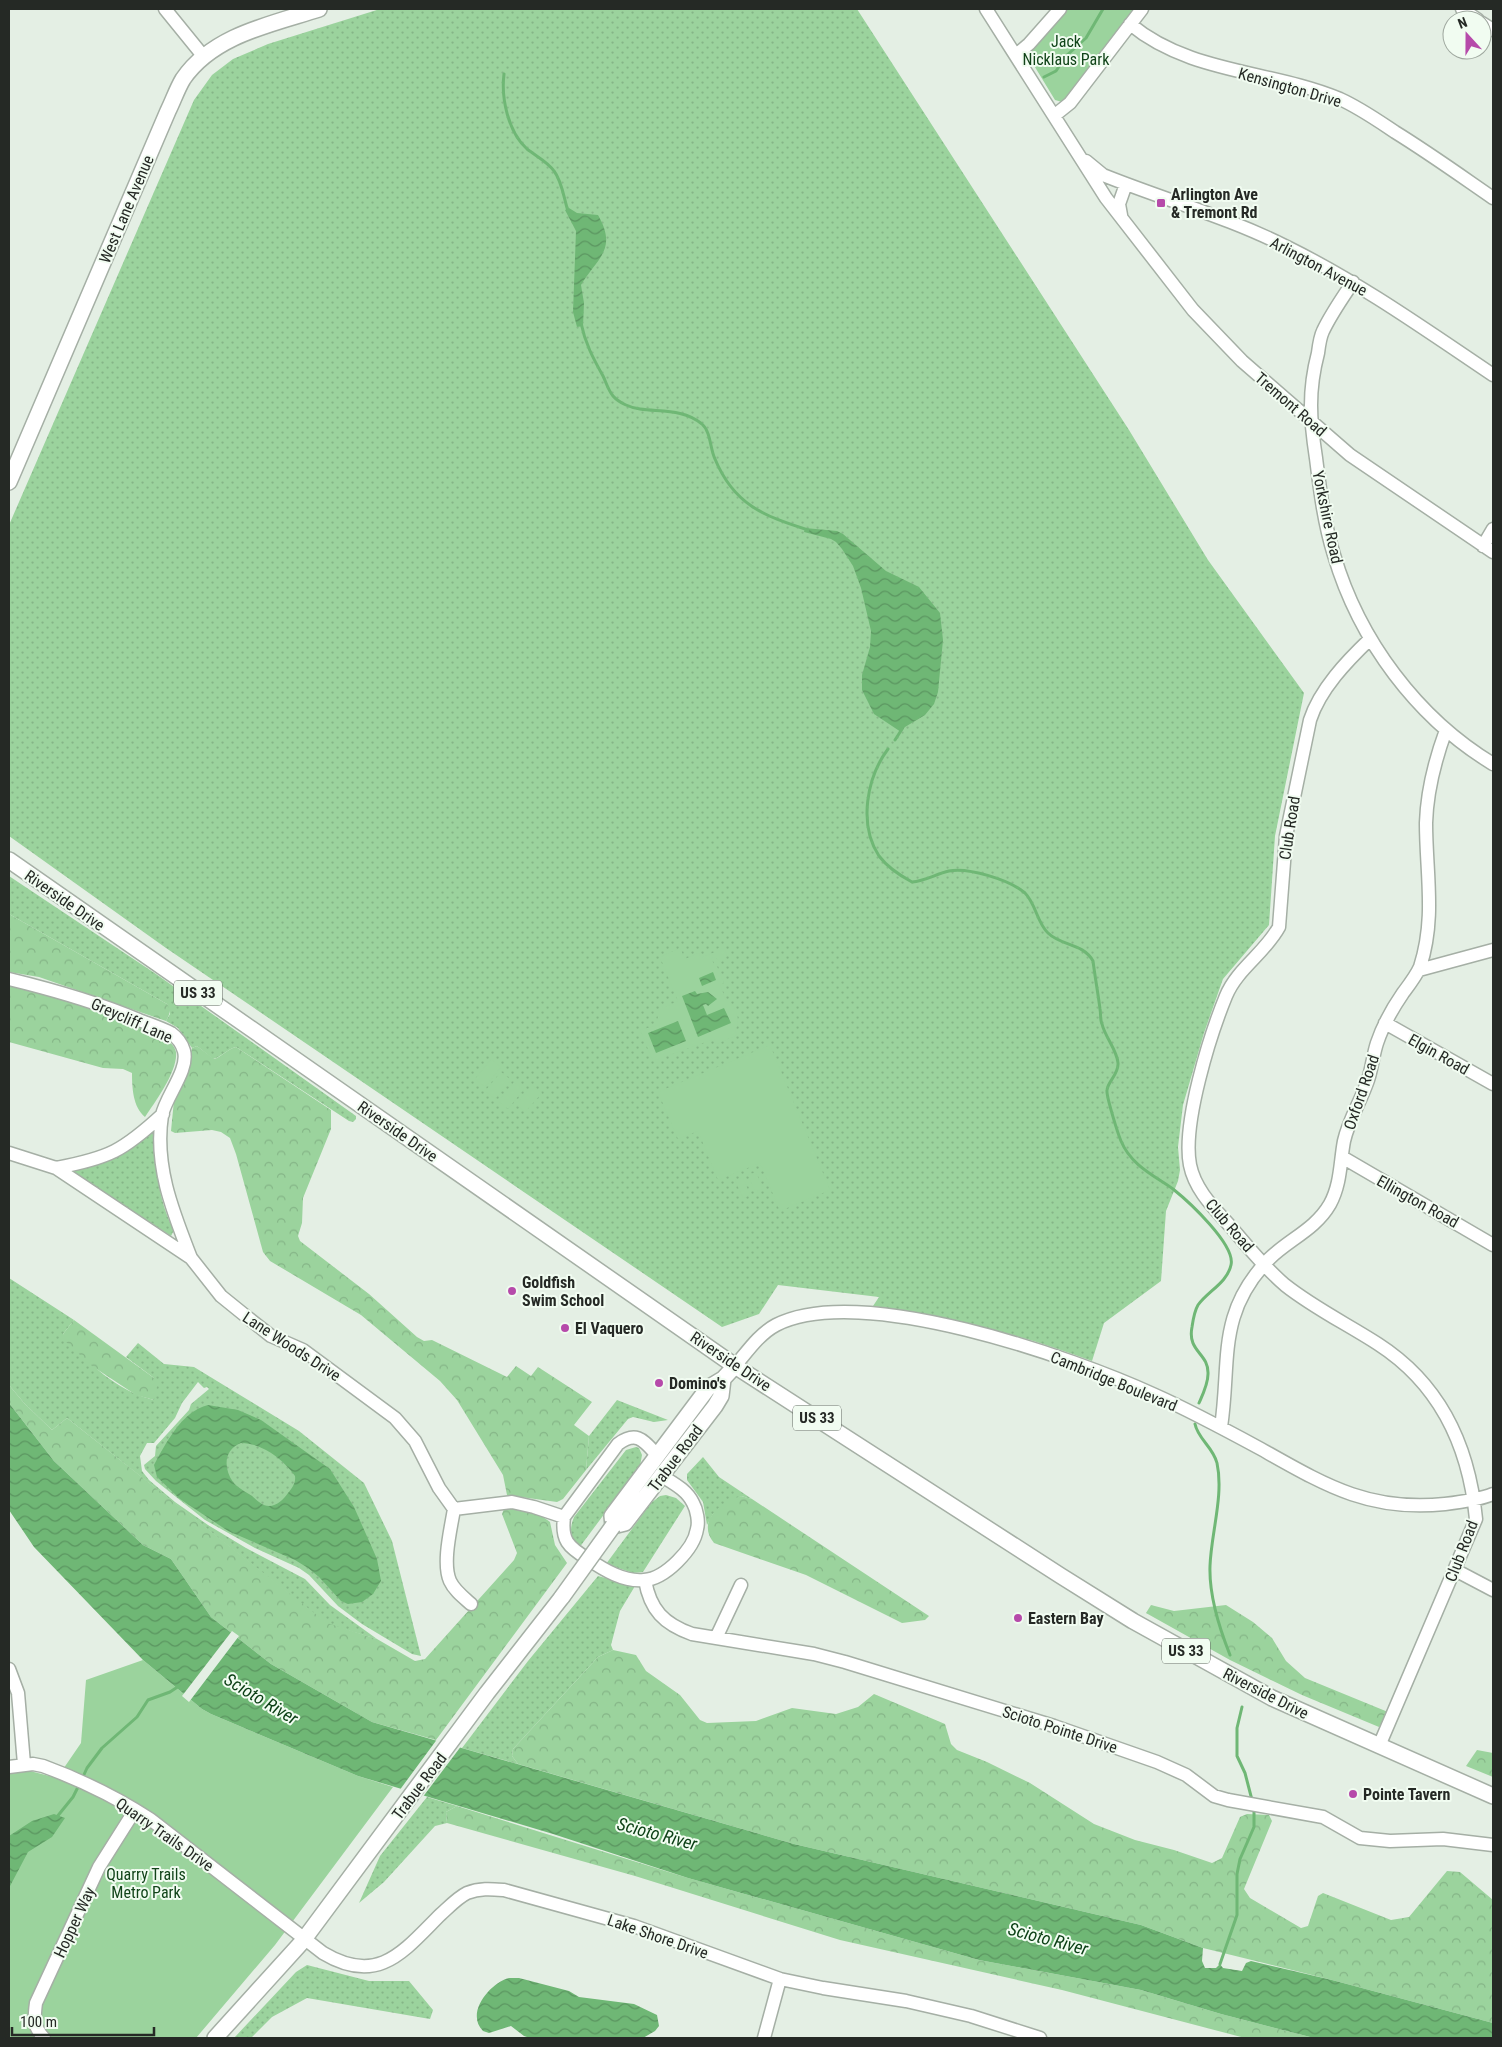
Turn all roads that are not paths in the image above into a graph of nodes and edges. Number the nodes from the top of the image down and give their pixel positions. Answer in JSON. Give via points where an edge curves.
{"nodes":[{"id":1,"x":164,"y":9,"type":"edge"},
{"id":2,"x":319,"y":9,"type":"edge"},
{"id":3,"x":986,"y":9,"type":"edge"},
{"id":4,"x":1060,"y":9,"type":"edge"},
{"id":5,"x":1142,"y":9,"type":"edge"},
{"id":6,"x":1130,"y":24,"type":"junction"},
{"id":7,"x":1016,"y":55,"type":"junction"},
{"id":8,"x":204,"y":57,"type":"junction"},
{"id":9,"x":1055,"y":116,"type":"junction"},
{"id":10,"x":1080,"y":155,"type":"junction"},
{"id":11,"x":1126,"y":184,"type":"junction"},
{"id":12,"x":1493,"y":198,"type":"edge"},
{"id":13,"x":1122,"y":218,"type":"junction"},
{"id":14,"x":1353,"y":282,"type":"junction"},
{"id":15,"x":1493,"y":375,"type":"edge"},
{"id":16,"x":1311,"y":422,"type":"junction"},
{"id":17,"x":9,"y":482,"type":"edge"},
{"id":18,"x":1493,"y":529,"type":"edge"},
{"id":19,"x":1488,"y":549,"type":"edge"},
{"id":20,"x":1370,"y":640,"type":"junction"},
{"id":21,"x":1446,"y":730,"type":"junction"},
{"id":22,"x":1493,"y":764,"type":"edge"},
{"id":23,"x":9,"y":860,"type":"edge"},
{"id":24,"x":1493,"y":950,"type":"edge"},
{"id":25,"x":1419,"y":970,"type":"junction"},
{"id":26,"x":9,"y":979,"type":"edge"},
{"id":27,"x":1385,"y":1023,"type":"junction"},
{"id":28,"x":1493,"y":1084,"type":"edge"},
{"id":29,"x":162,"y":1114,"type":"junction"},
{"id":30,"x":9,"y":1152,"type":"edge"},
{"id":31,"x":1342,"y":1157,"type":"junction"},
{"id":32,"x":56,"y":1168,"type":"junction"},
{"id":33,"x":1493,"y":1245,"type":"edge"},
{"id":34,"x":191,"y":1258,"type":"junction"},
{"id":35,"x":1264,"y":1265,"type":"junction"},
{"id":36,"x":735,"y":1366,"type":"junction"},
{"id":37,"x":723,"y":1379,"type":"junction"},
{"id":38,"x":1221,"y":1427,"type":"junction"},
{"id":39,"x":658,"y":1455,"type":"junction"},
{"id":40,"x":662,"y":1476,"type":"junction"},
{"id":41,"x":1493,"y":1494,"type":"edge"},
{"id":42,"x":1474,"y":1500,"type":"junction"},
{"id":43,"x":454,"y":1509,"type":"junction"},
{"id":44,"x":564,"y":1517,"type":"junction"},
{"id":45,"x":613,"y":1526,"type":"junction"},
{"id":46,"x":1455,"y":1570,"type":"junction"},
{"id":47,"x":645,"y":1580,"type":"junction"},
{"id":48,"x":741,"y":1585,"type":"dead end"},
{"id":49,"x":1493,"y":1590,"type":"edge"},
{"id":50,"x":471,"y":1604,"type":"dead end"},
{"id":51,"x":716,"y":1638,"type":"junction"},
{"id":52,"x":9,"y":1669,"type":"edge"},
{"id":53,"x":1379,"y":1746,"type":"junction"},
{"id":54,"x":24,"y":1764,"type":"junction"},
{"id":55,"x":9,"y":1767,"type":"edge"},
{"id":56,"x":1493,"y":1796,"type":"edge"},
{"id":57,"x":135,"y":1810,"type":"junction"},
{"id":58,"x":1493,"y":1845,"type":"edge"},
{"id":59,"x":304,"y":1938,"type":"junction"},
{"id":60,"x":780,"y":1978,"type":"junction"},
{"id":61,"x":44,"y":2038,"type":"edge"},
{"id":62,"x":215,"y":2038,"type":"edge"},
{"id":63,"x":764,"y":2038,"type":"edge"},
{"id":64,"x":1040,"y":2038,"type":"edge"}],
"edges":[{"from":1,"to":8,"type":"street"},
{"from":2,"to":8,"type":"main road","name":"West Lane Avenue","via":[[233,38]]},
{"from":3,"to":7,"type":"street","name":"Tremont Road"},
{"from":4,"to":7,"type":"street"},
{"from":5,"to":6,"type":"street"},
{"from":6,"to":9,"type":"street","via":[[1070,103]]},
{"from":6,"to":12,"type":"street","name":"Kensington Drive","via":[[1172,52],[1340,99],[1371,116]]},
{"from":7,"to":9,"type":"street","name":"Tremont Road"},
{"from":8,"to":17,"type":"main road","name":"West Lane Avenue","via":[[183,79],[168,111]]},
{"from":9,"to":10,"type":"street","name":"Tremont Road"},
{"from":10,"to":11,"type":"street","name":"Arlington Avenue","via":[[1103,175]]},
{"from":10,"to":13,"type":"street","name":"Tremont Road"},
{"from":11,"to":13,"type":"street","via":[[1119,204]]},
{"from":11,"to":14,"type":"street","name":"Arlington Avenue","via":[[1235,223]]},
{"from":13,"to":16,"type":"street","name":"Tremont Road","via":[[1194,310],[1242,362]]},
{"from":14,"to":15,"type":"street","name":"Arlington Avenue"},
{"from":14,"to":16,"type":"street","name":"Yorkshire Road","via":[[1322,331],[1311,379]]},
{"from":16,"to":19,"type":"street","name":"Tremont Road","via":[[1350,455]]},
{"from":16,"to":20,"type":"street","name":"Yorkshire Road","via":[[1323,511],[1334,555]]},
{"from":18,"to":19,"type":"street"},
{"from":20,"to":21,"type":"street","name":"Yorkshire Road","via":[[1390,669]]},
{"from":20,"to":35,"type":"street","name":"Club Road","via":[[1357,651],[1315,706],[1286,836],[1279,927],[1230,988],[1201,1071],[1191,1122],[1190,1164],[1200,1191]]},
{"from":21,"to":22,"type":"street","name":"Yorkshire Road"},
{"from":21,"to":25,"type":"street","name":"Oxford Road","via":[[1428,797],[1430,928]]},
{"from":23,"to":36,"type":"main road","name":"Riverside Drive","number":"US 33"},
{"from":24,"to":25,"type":"street"},
{"from":25,"to":27,"type":"street","name":"Oxford Road"},
{"from":26,"to":29,"type":"street","name":"Greycliff Lane","via":[[95,1002],[171,1034],[185,1053],[184,1065]]},
{"from":27,"to":28,"type":"street","name":"Elgin Road"},
{"from":27,"to":31,"type":"street","name":"Oxford Road","via":[[1376,1044],[1368,1081],[1351,1116]]},
{"from":29,"to":32,"type":"street","name":"Greycliff Lane","via":[[122,1148],[106,1156]]},
{"from":29,"to":34,"type":"street","name":"Greycliff Lane","via":[[162,1175]]},
{"from":30,"to":32,"type":"street","name":"Lane Woods Drive"},
{"from":31,"to":33,"type":"street","name":"Ellington Road"},
{"from":31,"to":35,"type":"street","name":"Oxford Road","via":[[1337,1187],[1323,1215],[1313,1226],[1273,1254]]},
{"from":32,"to":34,"type":"street","name":"Lane Woods Drive"},
{"from":34,"to":43,"type":"street","name":"Lane Woods Drive","via":[[221,1296],[271,1336],[303,1350],[395,1418],[415,1441],[439,1488]]},
{"from":35,"to":38,"type":"street","name":"Oxford Road","via":[[1250,1281],[1230,1328]]},
{"from":35,"to":42,"type":"street","name":"Club Road","via":[[1293,1290],[1405,1362],[1423,1381],[1448,1418]]},
{"from":36,"to":37,"type":"main road","name":"Trabue Road"},
{"from":36,"to":38,"type":"street","name":"Cambridge Boulevard","via":[[770,1329],[791,1320],[824,1313],[892,1315],[972,1332],[1064,1359],[1156,1395]]},
{"from":36,"to":53,"type":"main road","name":"Riverside Drive","number":"US 33","via":[[1133,1621],[1272,1698]]},
{"from":37,"to":39,"type":"main road","name":"Trabue Road","via":[[708,1388]]},
{"from":37,"to":40,"type":"main road","name":"Trabue Road","via":[[721,1396],[715,1406]]},
{"from":38,"to":42,"type":"street","name":"Cambridge Boulevard","via":[[1319,1482],[1361,1498],[1426,1506]]},
{"from":39,"to":44,"type":"street","via":[[643,1440],[625,1439]]},
{"from":39,"to":45,"type":"main road","name":"Trabue Road","via":[[612,1516]]},
{"from":40,"to":45,"type":"main road","name":"Trabue Road","via":[[625,1523]]},
{"from":40,"to":47,"type":"street","via":[[680,1487],[693,1503],[697,1530],[676,1563],[667,1571]]},
{"from":41,"to":42,"type":"street","name":"Cambridge Boulevard"},
{"from":42,"to":46,"type":"street","name":"Club Road","via":[[1476,1519]]},
{"from":43,"to":44,"type":"street","via":[[512,1502]]},
{"from":43,"to":50,"type":"street","via":[[447,1569],[455,1589]]},
{"from":44,"to":47,"type":"street","via":[[562,1530],[567,1543],[577,1553],[620,1577]]},
{"from":45,"to":59,"type":"main road","name":"Trabue Road","bridge":true},
{"from":46,"to":49,"type":"street"},
{"from":46,"to":53,"type":"street","name":"Club Road"},
{"from":47,"to":51,"type":"street","name":"Scioto Pointe Drive","via":[[657,1613],[666,1621],[677,1629]]},
{"from":48,"to":51,"type":"street"},
{"from":51,"to":58,"type":"street","name":"Scioto Pointe Drive","via":[[845,1662],[1054,1726],[1157,1762],[1186,1775],[1214,1796],[1323,1816],[1360,1838],[1390,1841],[1443,1839]]},
{"from":52,"to":54,"type":"street","via":[[18,1693]]},
{"from":53,"to":56,"type":"main road","name":"Riverside Drive","number":"US 33"},
{"from":54,"to":55,"type":"street","name":"Quarry Trails Drive"},
{"from":54,"to":57,"type":"street","name":"Quarry Trails Drive","via":[[63,1773]]},
{"from":57,"to":59,"type":"street","name":"Quarry Trails Drive"},
{"from":57,"to":61,"type":"street","name":"Hopper Way","via":[[99,1867],[36,2004],[34,2020],[38,2033]]},
{"from":59,"to":60,"type":"street","name":"Lake Shore Drive","via":[[342,1964],[357,1967],[387,1962],[406,1949],[460,1897],[488,1888],[634,1926]]},
{"from":59,"to":62,"type":"main road","name":"Trabue Road"},
{"from":60,"to":63,"type":"street"},
{"from":60,"to":64,"type":"street","name":"Lake Shore Drive","via":[[906,2001],[971,2016]]}]}
